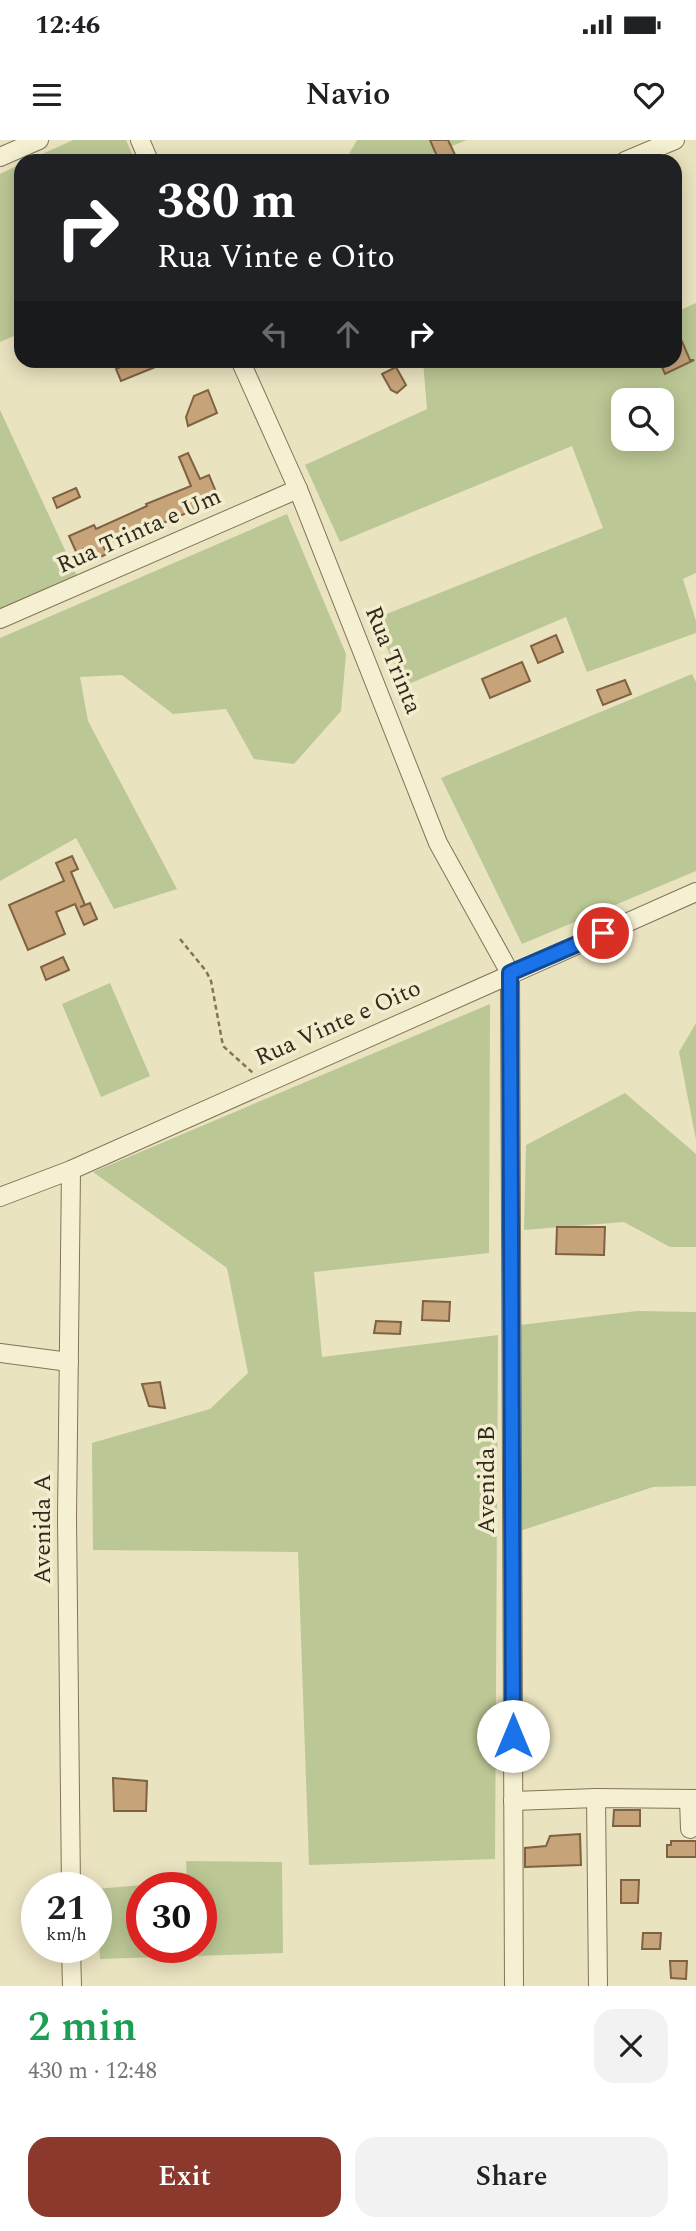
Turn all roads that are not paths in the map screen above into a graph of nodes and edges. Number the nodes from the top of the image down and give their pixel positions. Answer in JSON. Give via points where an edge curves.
{"nodes":[{"id":1,"x":39,"y":140,"type":"edge"},
{"id":2,"x":675,"y":140,"type":"edge"},
{"id":3,"x":642,"y":154,"type":"edge"},
{"id":4,"x":0,"y":157,"type":"edge"},
{"id":5,"x":244,"y":368,"type":"edge"},
{"id":6,"x":298,"y":489,"type":"junction"},
{"id":7,"x":0,"y":619,"type":"edge"},
{"id":8,"x":696,"y":892,"type":"edge"},
{"id":9,"x":510,"y":973,"type":"junction"},
{"id":10,"x":71,"y":1170,"type":"junction"},
{"id":11,"x":0,"y":1197,"type":"edge"},
{"id":12,"x":0,"y":1353,"type":"edge"},
{"id":13,"x":69,"y":1362,"type":"junction"},
{"id":14,"x":596,"y":1798,"type":"junction"},
{"id":15,"x":692,"y":1799,"type":"edge"},
{"id":16,"x":513,"y":1801,"type":"junction"},
{"id":17,"x":690,"y":1829,"type":"dead end"},
{"id":18,"x":71,"y":1872,"type":"edge"},
{"id":19,"x":71,"y":1963,"type":"edge"},
{"id":20,"x":72,"y":1986,"type":"edge"},
{"id":21,"x":514,"y":1986,"type":"edge"},
{"id":22,"x":598,"y":1986,"type":"edge"}],
"edges":[{"from":1,"to":4,"type":"street"},
{"from":2,"to":3,"type":"street"},
{"from":5,"to":6,"type":"street","name":"Rua Trinta"},
{"from":6,"to":7,"type":"street","name":"Rua Trinta e Um"},
{"from":6,"to":9,"type":"street","name":"Rua Trinta","via":[[438,843]]},
{"from":8,"to":9,"type":"street","name":"Rua Vinte e Oito"},
{"from":9,"to":10,"type":"street","name":"Rua Vinte e Oito"},
{"from":9,"to":16,"type":"street","name":"Avenida B"},
{"from":10,"to":11,"type":"street","name":"Rua Vinte e Oito"},
{"from":10,"to":13,"type":"street","name":"Avenida A"},
{"from":12,"to":13,"type":"street"},
{"from":13,"to":18,"type":"street","name":"Avenida A"},
{"from":14,"to":15,"type":"street"},
{"from":14,"to":16,"type":"street"},
{"from":14,"to":22,"type":"street"},
{"from":15,"to":17,"type":"street"},
{"from":16,"to":21,"type":"street","name":"Avenida B"},
{"from":19,"to":20,"type":"street"}]}
